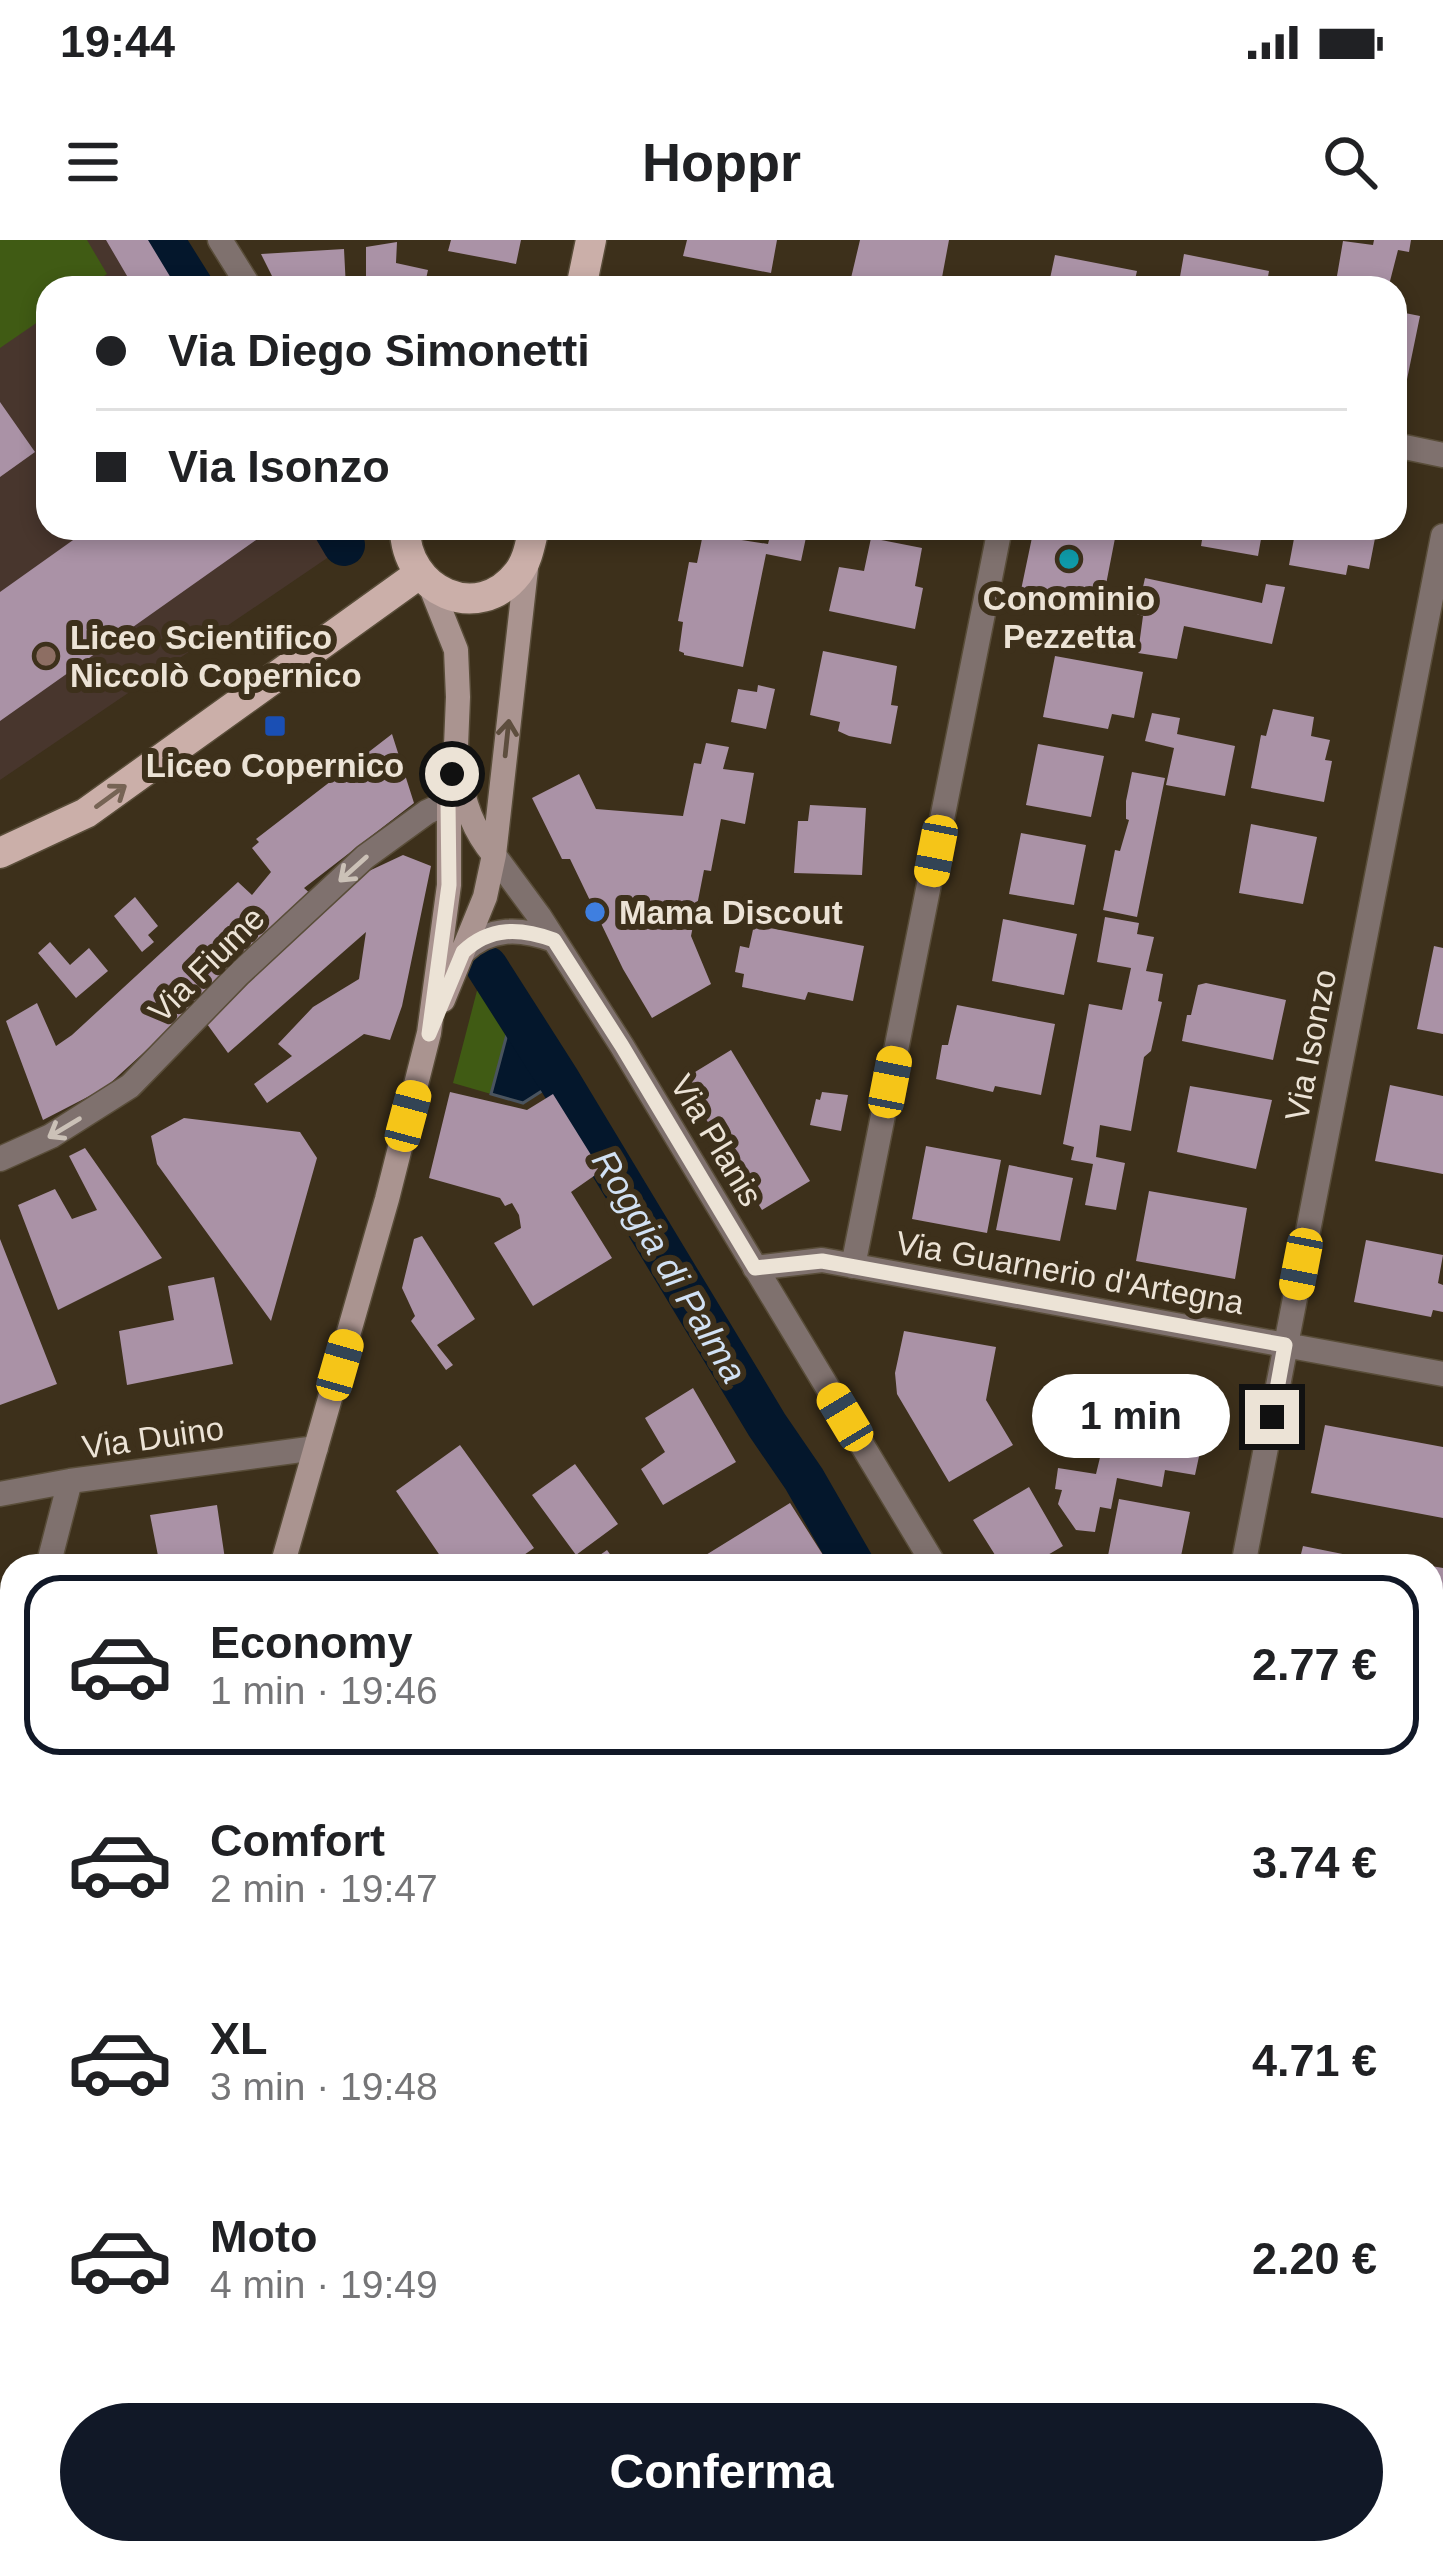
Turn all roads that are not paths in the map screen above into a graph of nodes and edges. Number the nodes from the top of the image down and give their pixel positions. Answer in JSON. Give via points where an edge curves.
{"nodes":[{"id":1,"x":220,"y":240,"type":"edge"},
{"id":2,"x":592,"y":240,"type":"edge"},
{"id":3,"x":242,"y":276,"type":"edge"},
{"id":4,"x":584,"y":276,"type":"edge"},
{"id":5,"x":1407,"y":447,"type":"edge"},
{"id":6,"x":1443,"y":454,"type":"edge"},
{"id":7,"x":1443,"y":536,"type":"edge"},
{"id":8,"x":406,"y":540,"type":"edge"},
{"id":9,"x":530,"y":540,"type":"edge"},
{"id":10,"x":530,"y":540,"type":"edge"},
{"id":11,"x":998,"y":540,"type":"edge"},
{"id":12,"x":424,"y":579,"type":"junction"},
{"id":13,"x":456,"y":746,"type":"junction"},
{"id":14,"x":448,"y":802,"type":"junction"},
{"id":15,"x":0,"y":853,"type":"edge"},
{"id":16,"x":494,"y":855,"type":"junction"},
{"id":17,"x":554,"y":940,"type":"junction"},
{"id":18,"x":463,"y":952,"type":"junction"},
{"id":19,"x":429,"y":1034,"type":"junction"},
{"id":20,"x":0,"y":1159,"type":"edge"},
{"id":21,"x":853,"y":1266,"type":"junction"},
{"id":22,"x":755,"y":1268,"type":"junction"},
{"id":23,"x":1285,"y":1345,"type":"junction"},
{"id":24,"x":1443,"y":1374,"type":"edge"},
{"id":25,"x":316,"y":1448,"type":"junction"},
{"id":26,"x":70,"y":1481,"type":"junction"},
{"id":27,"x":0,"y":1494,"type":"edge"},
{"id":28,"x":51,"y":1554,"type":"edge"},
{"id":29,"x":285,"y":1554,"type":"edge"},
{"id":30,"x":928,"y":1554,"type":"edge"},
{"id":31,"x":1245,"y":1554,"type":"edge"}],
"edges":[{"from":1,"to":3,"type":"street"},
{"from":2,"to":4,"type":"main road"},
{"from":5,"to":6,"type":"street"},
{"from":7,"to":23,"type":"street","name":"Via Isonzo"},
{"from":8,"to":12,"type":"main road"},
{"from":9,"to":12,"type":"main road","via":[[518,573],[491,593],[457,596]]},
{"from":16,"to":10,"type":"main road","one_way":true},
{"from":11,"to":21,"type":"street"},
{"from":12,"to":13,"type":"main road","name":"Via Planis","via":[[456,650]]},
{"from":15,"to":12,"type":"main road","one_way":true,"via":[[86,813]]},
{"from":13,"to":14,"type":"main road","name":"Via Planis"},
{"from":13,"to":16,"type":"main road","name":"Via Planis","via":[[469,814]]},
{"from":14,"to":19,"type":"main road","name":"Via Planis","via":[[449,885]]},
{"from":14,"to":20,"type":"street","name":"Via Fiume","one_way":true,"via":[[365,857],[130,1086]]},
{"from":16,"to":17,"type":"street","name":"Via Planis"},
{"from":16,"to":18,"type":"main road"},
{"from":17,"to":18,"type":"street","via":[[513,929]]},
{"from":17,"to":22,"type":"street","name":"Via Planis"},
{"from":18,"to":19,"type":"main road"},
{"from":19,"to":25,"type":"main road"},
{"from":21,"to":22,"type":"street","name":"Via Guarnerio d'Artegna"},
{"from":21,"to":23,"type":"street","name":"Via Guarnerio d'Artegna"},
{"from":22,"to":30,"type":"street","name":"Via Planis"},
{"from":23,"to":24,"type":"street","name":"Via Guarnerio d'Artegna"},
{"from":23,"to":31,"type":"street","name":"Via Isonzo"},
{"from":25,"to":26,"type":"street","name":"Via Duino"},
{"from":25,"to":29,"type":"main road"},
{"from":26,"to":27,"type":"street","name":"Via Duino"},
{"from":26,"to":28,"type":"street"}]}
